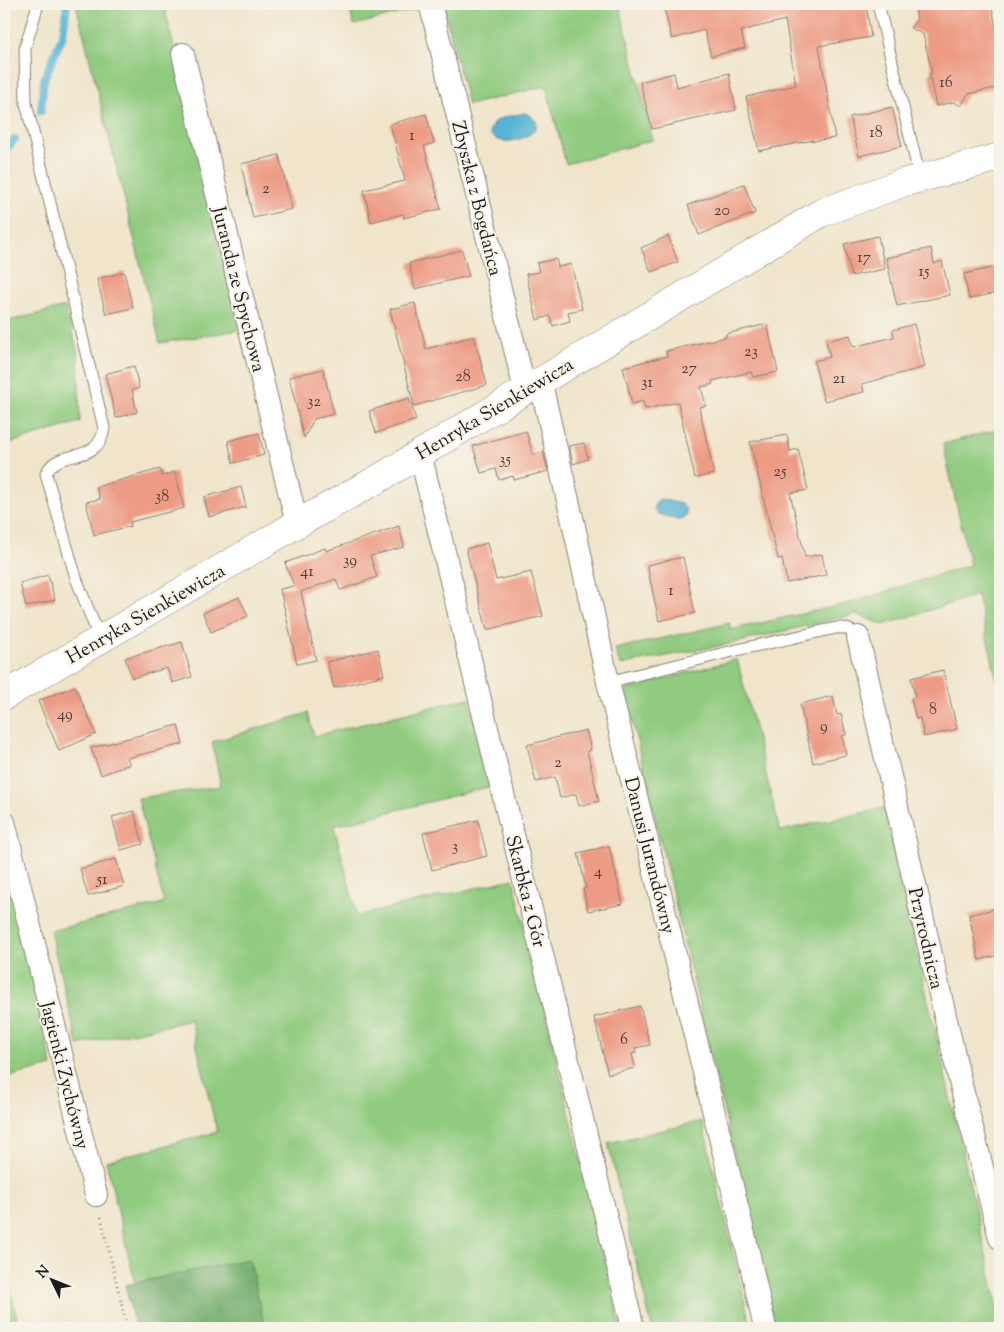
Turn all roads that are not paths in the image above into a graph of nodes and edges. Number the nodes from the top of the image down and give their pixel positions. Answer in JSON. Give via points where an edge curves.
{"nodes":[{"id":1,"x":38,"y":4,"type":"edge"},
{"id":2,"x":878,"y":4,"type":"edge"},
{"id":3,"x":431,"y":7,"type":"dead end"},
{"id":4,"x":183,"y":54,"type":"dead end"},
{"id":5,"x":1000,"y":157,"type":"edge"},
{"id":6,"x":920,"y":178,"type":"junction"},
{"id":7,"x":532,"y":385,"type":"junction"},
{"id":8,"x":420,"y":453,"type":"junction"},
{"id":9,"x":297,"y":524,"type":"junction"},
{"id":10,"x":858,"y":637,"type":"joint"},
{"id":11,"x":100,"y":640,"type":"junction"},
{"id":12,"x":608,"y":682,"type":"junction"},
{"id":13,"x":4,"y":696,"type":"edge"},
{"id":14,"x":4,"y":822,"type":"edge"},
{"id":15,"x":96,"y":1195,"type":"road end"},
{"id":16,"x":1000,"y":1238,"type":"edge"},
{"id":17,"x":633,"y":1328,"type":"edge"},
{"id":18,"x":765,"y":1328,"type":"edge"}],
"edges":[{"from":1,"to":11,"type":"lane","via":[[25,48],[26,102],[104,428],[100,443],[90,451],[49,466],[46,474],[76,578]]},
{"from":2,"to":6,"type":"lane"},
{"from":3,"to":7,"type":"street","name":"Zbyszka z Bogdańca"},
{"from":4,"to":9,"type":"street","name":"Juranda ze Spychowa"},
{"from":5,"to":6,"type":"street","name":"Henryka Sienkiewicza"},
{"from":6,"to":7,"type":"street","name":"Henryka Sienkiewicza","via":[[821,213]]},
{"from":7,"to":8,"type":"street","name":"Henryka Sienkiewicza"},
{"from":7,"to":12,"type":"street","name":"Danusi Jurandówny","via":[[573,522]]},
{"from":8,"to":9,"type":"street","name":"Henryka Sienkiewicza"},
{"from":8,"to":17,"type":"street","name":"Skarbka z Gór"},
{"from":9,"to":11,"type":"street","name":"Henryka Sienkiewicza"},
{"from":10,"to":12,"type":"lane","via":[[852,630],[836,628]]},
{"from":10,"to":16,"type":"street","name":"Przyrodnicza","via":[[960,1081]]},
{"from":11,"to":13,"type":"street","name":"Henryka Sienkiewicza"},
{"from":12,"to":18,"type":"street","name":"Danusi Jurandówny"},
{"from":14,"to":15,"type":"street","name":"Jagienki Zychówny"}]}
